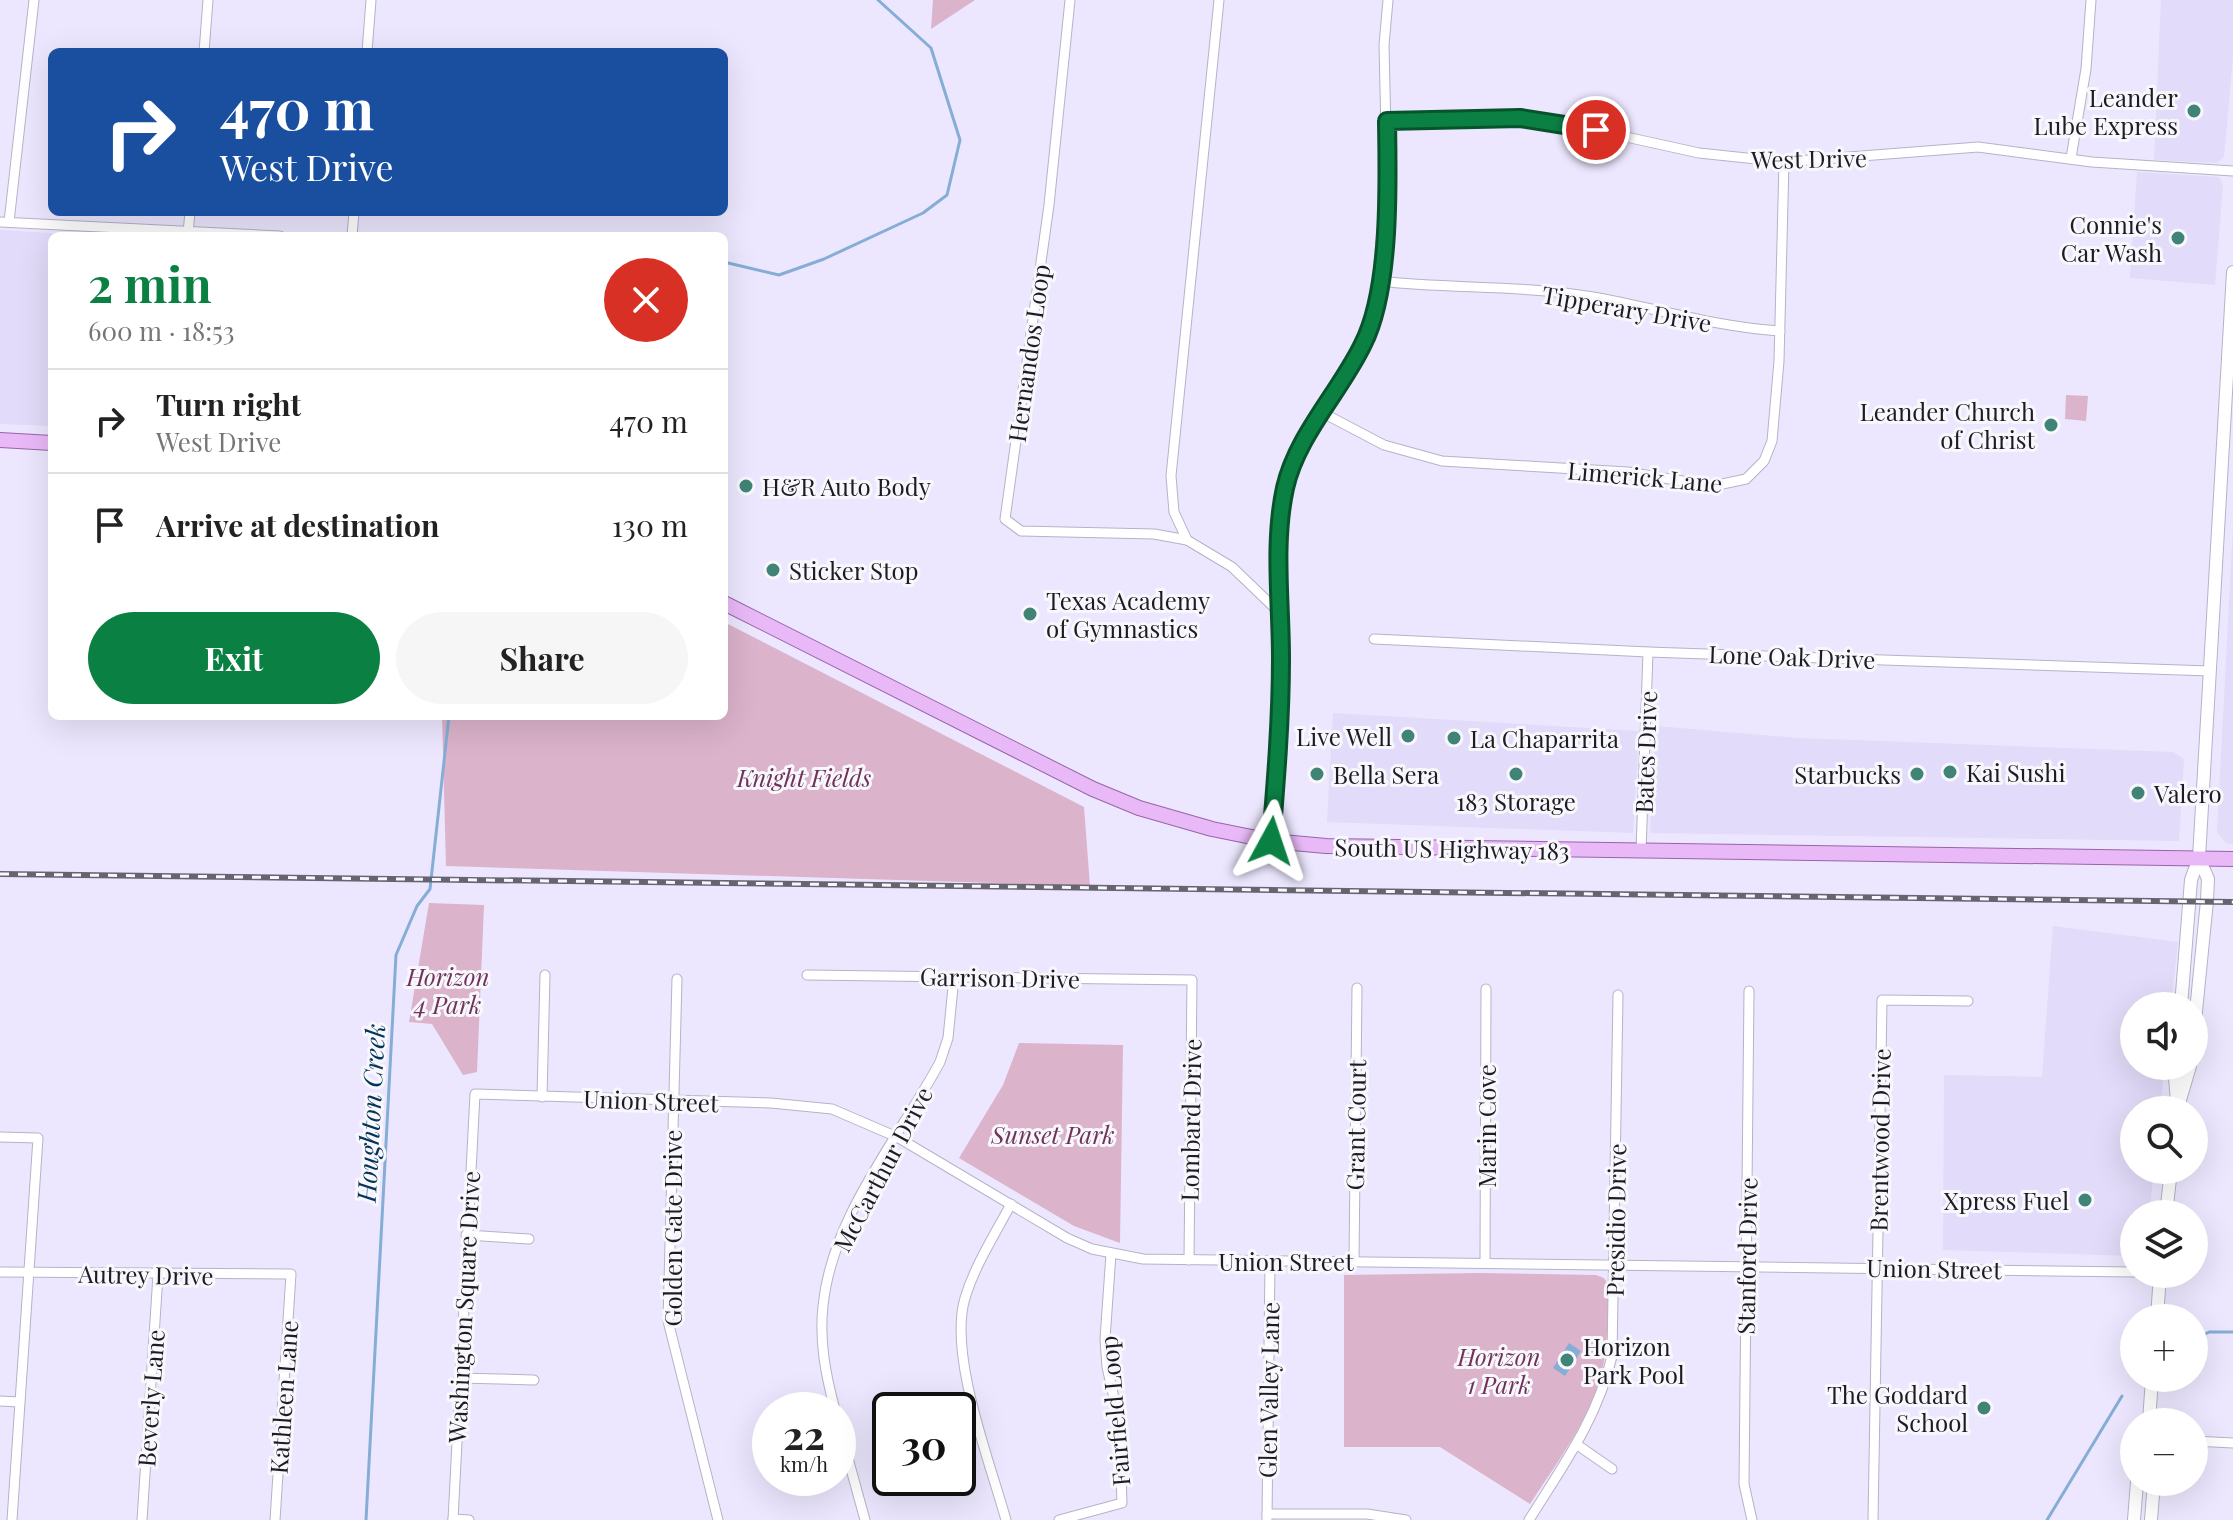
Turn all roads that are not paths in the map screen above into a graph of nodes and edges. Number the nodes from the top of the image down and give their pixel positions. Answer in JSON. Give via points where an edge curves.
{"nodes":[{"id":1,"x":34,"y":0,"type":"edge"},
{"id":2,"x":208,"y":0,"type":"edge"},
{"id":3,"x":371,"y":0,"type":"edge"},
{"id":4,"x":1070,"y":0,"type":"edge"},
{"id":5,"x":1219,"y":0,"type":"edge"},
{"id":6,"x":1388,"y":0,"type":"edge"},
{"id":7,"x":2091,"y":0,"type":"edge"},
{"id":8,"x":204,"y":48,"type":"edge"},
{"id":9,"x":367,"y":48,"type":"edge"},
{"id":10,"x":1387,"y":121,"type":"junction"},
{"id":11,"x":2071,"y":158,"type":"junction"},
{"id":12,"x":1784,"y":162,"type":"junction"},
{"id":13,"x":2233,"y":171,"type":"edge"},
{"id":14,"x":4,"y":222,"type":"edge"},
{"id":15,"x":171,"y":232,"type":"edge"},
{"id":16,"x":2233,"y":272,"type":"edge"},
{"id":17,"x":1379,"y":281,"type":"junction"},
{"id":18,"x":1780,"y":331,"type":"junction"},
{"id":19,"x":2230,"y":378,"type":"edge"},
{"id":20,"x":1323,"y":413,"type":"junction"},
{"id":21,"x":0,"y":440,"type":"edge"},
{"id":22,"x":48,"y":443,"type":"edge"},
{"id":23,"x":1187,"y":540,"type":"junction"},
{"id":24,"x":728,"y":605,"type":"edge"},
{"id":25,"x":1281,"y":614,"type":"junction"},
{"id":26,"x":1374,"y":639,"type":"dead end"},
{"id":27,"x":1648,"y":652,"type":"junction"},
{"id":28,"x":2210,"y":671,"type":"junction"},
{"id":29,"x":1271,"y":841,"type":"junction"},
{"id":30,"x":1641,"y":851,"type":"junction"},
{"id":31,"x":2199,"y":858,"type":"junction"},
{"id":32,"x":2233,"y":859,"type":"edge"},
{"id":33,"x":545,"y":975,"type":"dead end"},
{"id":34,"x":807,"y":975,"type":"dead end"},
{"id":35,"x":954,"y":977,"type":"junction"},
{"id":36,"x":677,"y":979,"type":"dead end"},
{"id":37,"x":1192,"y":980,"type":"joint"},
{"id":38,"x":1357,"y":988,"type":"dead end"},
{"id":39,"x":1486,"y":989,"type":"dead end"},
{"id":40,"x":1749,"y":991,"type":"dead end"},
{"id":41,"x":2182,"y":992,"type":"edge"},
{"id":42,"x":2198,"y":992,"type":"edge"},
{"id":43,"x":1618,"y":995,"type":"dead end"},
{"id":44,"x":1968,"y":1001,"type":"dead end"},
{"id":45,"x":475,"y":1094,"type":"joint"},
{"id":46,"x":542,"y":1097,"type":"junction"},
{"id":47,"x":672,"y":1100,"type":"junction"},
{"id":48,"x":0,"y":1137,"type":"edge"},
{"id":49,"x":897,"y":1137,"type":"junction"},
{"id":50,"x":1011,"y":1204,"type":"junction"},
{"id":51,"x":466,"y":1235,"type":"junction"},
{"id":52,"x":529,"y":1239,"type":"dead end"},
{"id":53,"x":1111,"y":1254,"type":"junction"},
{"id":54,"x":1189,"y":1260,"type":"junction"},
{"id":55,"x":1270,"y":1261,"type":"junction"},
{"id":56,"x":1354,"y":1261,"type":"junction"},
{"id":57,"x":1485,"y":1263,"type":"junction"},
{"id":58,"x":1615,"y":1264,"type":"junction"},
{"id":59,"x":1746,"y":1266,"type":"junction"},
{"id":60,"x":1876,"y":1268,"type":"junction"},
{"id":61,"x":0,"y":1272,"type":"edge"},
{"id":62,"x":28,"y":1272,"type":"junction"},
{"id":63,"x":2120,"y":1272,"type":"edge"},
{"id":64,"x":291,"y":1274,"type":"joint"},
{"id":65,"x":158,"y":1275,"type":"junction"},
{"id":66,"x":459,"y":1378,"type":"junction"},
{"id":67,"x":534,"y":1380,"type":"dead end"},
{"id":68,"x":832,"y":1392,"type":"edge"},
{"id":69,"x":0,"y":1401,"type":"edge"},
{"id":70,"x":19,"y":1402,"type":"junction"},
{"id":71,"x":2208,"y":1442,"type":"edge"},
{"id":72,"x":2233,"y":1443,"type":"edge"},
{"id":73,"x":1576,"y":1444,"type":"junction"},
{"id":74,"x":1612,"y":1469,"type":"dead end"},
{"id":75,"x":856,"y":1487,"type":"edge"},
{"id":76,"x":2136,"y":1496,"type":"edge"},
{"id":77,"x":2153,"y":1496,"type":"edge"},
{"id":78,"x":1267,"y":1517,"type":"edge"},
{"id":79,"x":12,"y":1520,"type":"edge"},
{"id":80,"x":142,"y":1520,"type":"edge"},
{"id":81,"x":275,"y":1520,"type":"edge"},
{"id":82,"x":453,"y":1520,"type":"edge"},
{"id":83,"x":469,"y":1520,"type":"edge"},
{"id":84,"x":718,"y":1520,"type":"edge"},
{"id":85,"x":865,"y":1520,"type":"edge"},
{"id":86,"x":1006,"y":1520,"type":"edge"},
{"id":87,"x":1059,"y":1520,"type":"edge"},
{"id":88,"x":1406,"y":1520,"type":"edge"},
{"id":89,"x":1529,"y":1520,"type":"edge"},
{"id":90,"x":1752,"y":1520,"type":"edge"},
{"id":91,"x":1873,"y":1520,"type":"edge"},
{"id":92,"x":2134,"y":1520,"type":"edge"},
{"id":93,"x":2151,"y":1520,"type":"edge"}],
"edges":[{"from":1,"to":14,"type":"street"},
{"from":2,"to":8,"type":"street"},
{"from":3,"to":9,"type":"street"},
{"from":4,"to":23,"type":"street","name":"Hernandos Loop","via":[[1051,191],[1005,519],[1021,531],[1154,534]]},
{"from":5,"to":23,"type":"street","via":[[1171,476],[1174,512]]},
{"from":6,"to":10,"type":"street"},
{"from":7,"to":11,"type":"street"},
{"from":10,"to":12,"type":"street","name":"West Drive","via":[[1520,118],[1699,153]]},
{"from":10,"to":17,"type":"street"},
{"from":11,"to":12,"type":"street","name":"West Drive","via":[[1978,147]]},
{"from":11,"to":13,"type":"street","name":"West Drive"},
{"from":12,"to":18,"type":"street","name":"Limerick Lane"},
{"from":14,"to":15,"type":"street"},
{"from":16,"to":19,"type":"main road"},
{"from":17,"to":18,"type":"street","name":"Tipperary Drive","via":[[1552,292],[1720,325]]},
{"from":17,"to":20,"type":"street","via":[[1365,341]]},
{"from":18,"to":20,"type":"street","name":"Limerick Lane","via":[[1768,454],[1756,471],[1725,486],[1627,472],[1442,461],[1384,445]]},
{"from":19,"to":28,"type":"main road"},
{"from":20,"to":25,"type":"street","via":[[1301,446],[1285,488]]},
{"from":21,"to":22,"type":"main road"},
{"from":23,"to":25,"type":"street","name":"Hernandos Loop","via":[[1232,567]]},
{"from":24,"to":29,"type":"main road","name":"South US Highway 183","via":[[1093,789],[1154,812]]},
{"from":25,"to":29,"type":"street"},
{"from":26,"to":27,"type":"street","name":"Lone Oak Drive"},
{"from":27,"to":28,"type":"street","name":"Lone Oak Drive"},
{"from":27,"to":30,"type":"street","name":"Bates Drive"},
{"from":28,"to":31,"type":"main road"},
{"from":29,"to":30,"type":"main road","name":"South US Highway 183"},
{"from":30,"to":31,"type":"main road","name":"South US Highway 183"},
{"from":31,"to":32,"type":"main road","name":"South US Highway 183"},
{"from":31,"to":41,"type":"main road","via":[[2191,880]]},
{"from":31,"to":42,"type":"main road","via":[[2208,879]]},
{"from":33,"to":46,"type":"street"},
{"from":34,"to":35,"type":"street","name":"Garrison Drive"},
{"from":35,"to":37,"type":"street","name":"Garrison Drive"},
{"from":35,"to":49,"type":"street","name":"McCarthur Drive","via":[[940,1062]]},
{"from":36,"to":47,"type":"street","name":"Golden Gate Drive"},
{"from":37,"to":54,"type":"street","name":"Lombard Drive"},
{"from":38,"to":56,"type":"street","name":"Grant Court"},
{"from":39,"to":57,"type":"street","name":"Marin Cove"},
{"from":40,"to":59,"type":"street","name":"Stanford Drive"},
{"from":43,"to":58,"type":"street","name":"Presidio Drive"},
{"from":44,"to":60,"type":"street","name":"Brentwood Drive","via":[[1882,1000]]},
{"from":45,"to":46,"type":"street","name":"Union Street"},
{"from":45,"to":51,"type":"street","name":"Washington Square Drive"},
{"from":46,"to":47,"type":"street","name":"Union Street"},
{"from":47,"to":49,"type":"street","name":"Union Street","via":[[832,1109]]},
{"from":47,"to":84,"type":"street","name":"Golden Gate Drive","via":[[668,1321]]},
{"from":48,"to":62,"type":"street","via":[[38,1138]]},
{"from":49,"to":50,"type":"street","name":"Union Street"},
{"from":49,"to":68,"type":"street","name":"McCarthur Drive","via":[[853,1212],[829,1273],[822,1341]]},
{"from":50,"to":53,"type":"street","name":"Union Street","via":[[1067,1238]]},
{"from":50,"to":86,"type":"street","via":[[964,1300],[960,1337]]},
{"from":51,"to":52,"type":"street"},
{"from":51,"to":66,"type":"street","name":"Washington Square Drive"},
{"from":53,"to":54,"type":"street","name":"Union Street"},
{"from":53,"to":87,"type":"street","name":"Fairfield Loop","via":[[1105,1339],[1119,1420],[1122,1503]]},
{"from":54,"to":55,"type":"street","name":"Union Street"},
{"from":55,"to":56,"type":"street","name":"Union Street"},
{"from":55,"to":78,"type":"street","name":"Glen Valley Lane"},
{"from":56,"to":57,"type":"street","name":"Union Street"},
{"from":57,"to":58,"type":"street","name":"Union Street"},
{"from":58,"to":59,"type":"street","name":"Union Street"},
{"from":58,"to":73,"type":"street","name":"Presidio Drive","via":[[1612,1356],[1597,1405]]},
{"from":59,"to":60,"type":"street","name":"Union Street"},
{"from":59,"to":90,"type":"street","name":"Stanford Drive","via":[[1744,1484]]},
{"from":60,"to":63,"type":"street","name":"Union Street"},
{"from":60,"to":91,"type":"street","name":"Brentwood Drive"},
{"from":61,"to":62,"type":"street","name":"Autrey Drive"},
{"from":62,"to":65,"type":"street","name":"Autrey Drive"},
{"from":62,"to":70,"type":"street"},
{"from":64,"to":65,"type":"street","name":"Autrey Drive"},
{"from":64,"to":81,"type":"street","name":"Kathleen Lane"},
{"from":65,"to":80,"type":"street","name":"Beverly Lane"},
{"from":66,"to":67,"type":"street"},
{"from":66,"to":82,"type":"street","name":"Washington Square Drive"},
{"from":69,"to":70,"type":"street"},
{"from":70,"to":79,"type":"street"},
{"from":71,"to":72,"type":"street"},
{"from":73,"to":74,"type":"street"},
{"from":73,"to":89,"type":"street","name":"Presidio Drive"},
{"from":75,"to":85,"type":"street"},
{"from":76,"to":92,"type":"main road"},
{"from":77,"to":93,"type":"main road"},
{"from":78,"to":88,"type":"street","via":[[1367,1514]]},
{"from":82,"to":83,"type":"street"}]}
